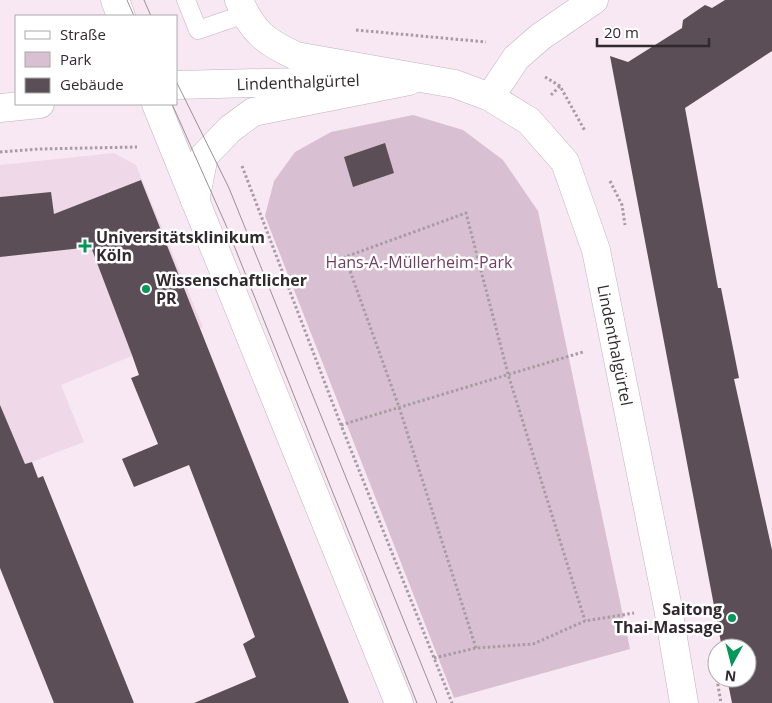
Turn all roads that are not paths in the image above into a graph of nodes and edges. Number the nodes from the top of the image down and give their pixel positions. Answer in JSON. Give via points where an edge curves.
{"nodes":[{"id":1,"x":115,"y":0,"type":"edge"},
{"id":2,"x":186,"y":0,"type":"edge"},
{"id":3,"x":594,"y":0,"type":"edge"},
{"id":4,"x":242,"y":7,"type":"edge"},
{"id":5,"x":121,"y":15,"type":"edge"},
{"id":6,"x":420,"y":78,"type":"junction"},
{"id":7,"x":178,"y":85,"type":"edge"},
{"id":8,"x":490,"y":96,"type":"junction"},
{"id":9,"x":30,"y":105,"type":"edge"},
{"id":10,"x":156,"y":105,"type":"edge"},
{"id":11,"x":0,"y":108,"type":"edge"},
{"id":12,"x":195,"y":201,"type":"junction"},
{"id":13,"x":399,"y":703,"type":"edge"},
{"id":14,"x":684,"y":703,"type":"edge"}],
"edges":[{"from":1,"to":5,"type":"main road"},
{"from":2,"to":4,"type":"lane","via":[[198,30]]},
{"from":3,"to":8,"type":"main road","via":[[540,37],[516,58]]},
{"from":4,"to":6,"type":"main road","name":"Lindenthalgürtel","via":[[258,34],[272,45],[296,56]]},
{"from":6,"to":7,"type":"main road","name":"Lindenthalgürtel"},
{"from":6,"to":8,"type":"main road","name":"Lindenthalgürtel","via":[[455,84]]},
{"from":6,"to":12,"type":"main road","name":"Lindenthalgürtel","via":[[253,112],[204,156]]},
{"from":8,"to":14,"type":"main road","name":"Lindenthalgürtel","via":[[529,121],[565,162],[596,250]]},
{"from":9,"to":11,"type":"main road"},
{"from":10,"to":12,"type":"main road"},
{"from":12,"to":13,"type":"main road"}]}
